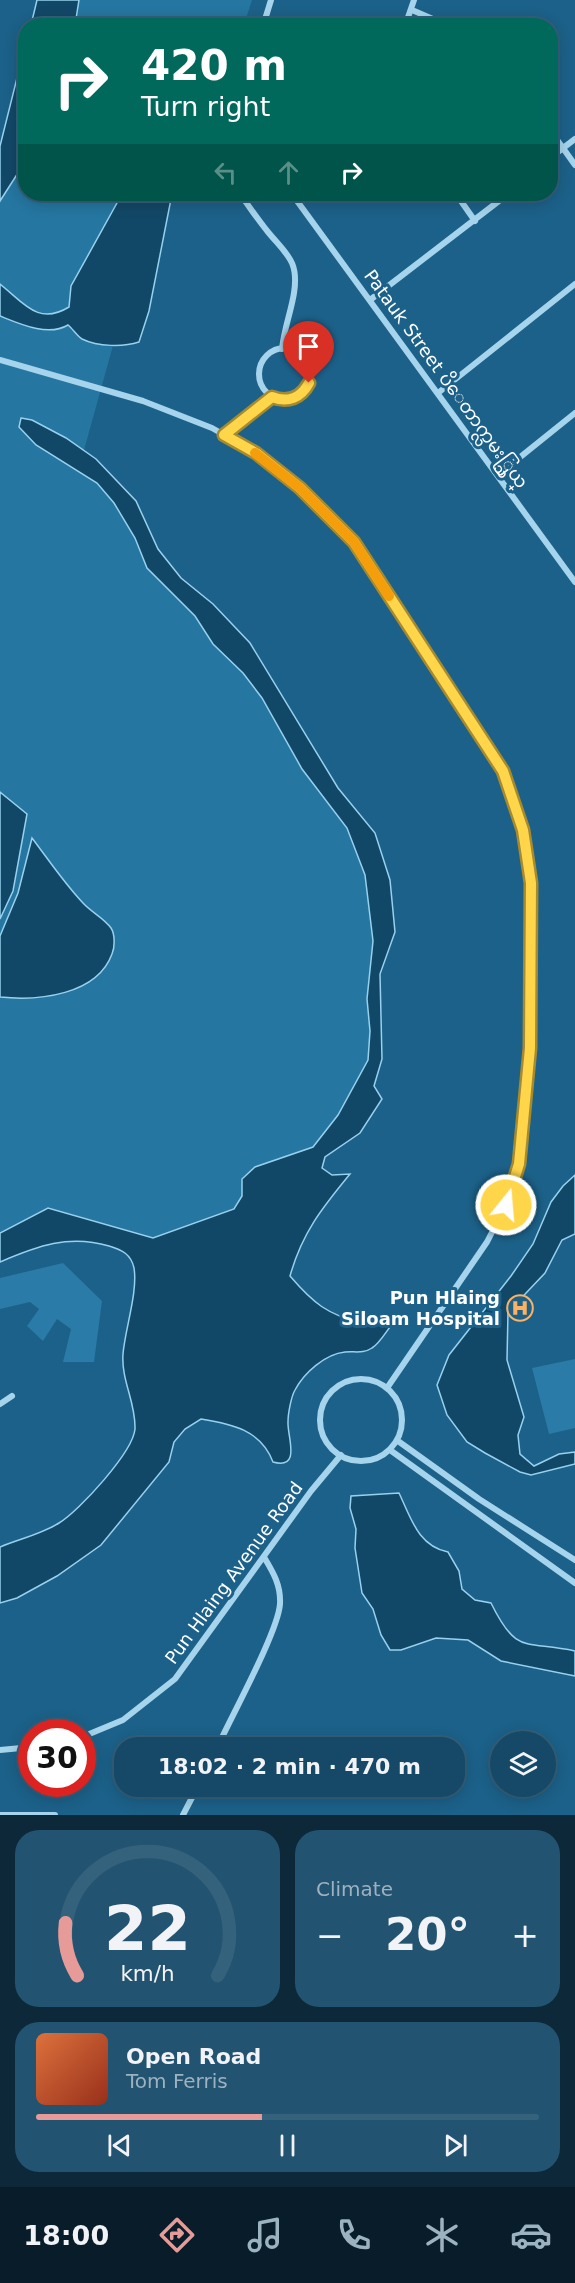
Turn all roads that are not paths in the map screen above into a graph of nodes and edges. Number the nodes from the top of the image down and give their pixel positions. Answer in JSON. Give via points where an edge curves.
{"nodes":[{"id":1,"x":271,"y":0,"type":"edge"},
{"id":2,"x":414,"y":0,"type":"edge"},
{"id":3,"x":412,"y":10,"type":"junction"},
{"id":4,"x":265,"y":18,"type":"edge"},
{"id":5,"x":408,"y":18,"type":"edge"},
{"id":6,"x":430,"y":18,"type":"edge"},
{"id":7,"x":575,"y":139,"type":"edge"},
{"id":8,"x":558,"y":141,"type":"edge"},
{"id":9,"x":563,"y":148,"type":"junction"},
{"id":10,"x":558,"y":152,"type":"edge"},
{"id":11,"x":575,"y":165,"type":"edge"},
{"id":12,"x":245,"y":201,"type":"edge"},
{"id":13,"x":297,"y":201,"type":"edge"},
{"id":14,"x":461,"y":201,"type":"edge"},
{"id":15,"x":499,"y":201,"type":"edge"},
{"id":16,"x":475,"y":221,"type":"junction"},
{"id":17,"x":575,"y":284,"type":"edge"},
{"id":18,"x":370,"y":300,"type":"junction"},
{"id":19,"x":282,"y":349,"type":"junction"},
{"id":20,"x":0,"y":360,"type":"edge"},
{"id":21,"x":438,"y":393,"type":"junction"},
{"id":22,"x":272,"y":397,"type":"junction"},
{"id":23,"x":575,"y":413,"type":"edge"},
{"id":24,"x":224,"y":435,"type":"junction"},
{"id":25,"x":498,"y":475,"type":"junction"},
{"id":26,"x":575,"y":582,"type":"edge"},
{"id":27,"x":387,"y":1388,"type":"junction"},
{"id":28,"x":12,"y":1396,"type":"dead end"},
{"id":29,"x":0,"y":1404,"type":"edge"},
{"id":30,"x":398,"y":1441,"type":"junction"},
{"id":31,"x":390,"y":1450,"type":"junction"},
{"id":32,"x":341,"y":1455,"type":"junction"},
{"id":33,"x":264,"y":1557,"type":"junction"},
{"id":34,"x":575,"y":1560,"type":"edge"},
{"id":35,"x":575,"y":1583,"type":"edge"},
{"id":36,"x":96,"y":1731,"type":"edge"},
{"id":37,"x":222,"y":1737,"type":"edge"},
{"id":38,"x":18,"y":1749,"type":"edge"},
{"id":39,"x":0,"y":1750,"type":"edge"},
{"id":40,"x":192,"y":1797,"type":"edge"},
{"id":41,"x":0,"y":1815,"type":"edge"},
{"id":42,"x":55,"y":1815,"type":"edge"},
{"id":43,"x":183,"y":1815,"type":"edge"}],
"edges":[{"from":1,"to":4,"type":"street"},
{"from":2,"to":3,"type":"street"},
{"from":3,"to":5,"type":"street"},
{"from":3,"to":6,"type":"street"},
{"from":7,"to":9,"type":"street"},
{"from":8,"to":9,"type":"street"},
{"from":9,"to":10,"type":"street"},
{"from":9,"to":11,"type":"street"},
{"from":12,"to":19,"type":"street","via":[[289,255],[294,267],[294,295]]},
{"from":13,"to":18,"type":"street","name":"Patauk Street ပိေတာက္လမး္သြယ္"},
{"from":14,"to":16,"type":"street"},
{"from":15,"to":16,"type":"street"},
{"from":16,"to":18,"type":"street"},
{"from":17,"to":21,"type":"street"},
{"from":18,"to":21,"type":"street","name":"Patauk Street ပိေတာက္လမး္သြယ္"},
{"from":19,"to":22,"type":"street","via":[[269,354],[260,366],[262,387]]},
{"from":19,"to":22,"type":"street","via":[[303,356],[311,376],[306,390],[294,399]]},
{"from":20,"to":24,"type":"street","via":[[143,400]]},
{"from":21,"to":25,"type":"street","name":"Patauk Street ပိေတာက္လမး္သြယ္"},
{"from":22,"to":24,"type":"street"},
{"from":23,"to":25,"type":"street"},
{"from":24,"to":27,"type":"street","via":[[256,453],[300,488],[354,542],[503,771],[523,830],[531,883],[530,1037],[519,1164],[506,1205],[487,1242]]},
{"from":25,"to":26,"type":"street","name":"Patauk Street ပိေတာက္လမး္သြယ္"},
{"from":27,"to":30,"type":"street","via":[[398,1399],[403,1413]]},
{"from":27,"to":32,"type":"street","via":[[362,1378],[354,1379],[334,1388],[325,1400],[320,1423],[325,1440]]},
{"from":28,"to":29,"type":"street"},
{"from":30,"to":31,"type":"street"},
{"from":30,"to":34,"type":"street"},
{"from":31,"to":32,"type":"street","via":[[367,1461]]},
{"from":31,"to":35,"type":"street"},
{"from":32,"to":33,"type":"street","name":"Pun Hlaing Avenue Road"},
{"from":33,"to":36,"type":"street","name":"Pun Hlaing Avenue Road","via":[[175,1679],[123,1720]]},
{"from":33,"to":37,"type":"street","via":[[277,1579],[280,1605]]},
{"from":38,"to":39,"type":"street"},
{"from":40,"to":43,"type":"street"},
{"from":41,"to":42,"type":"street"}]}
